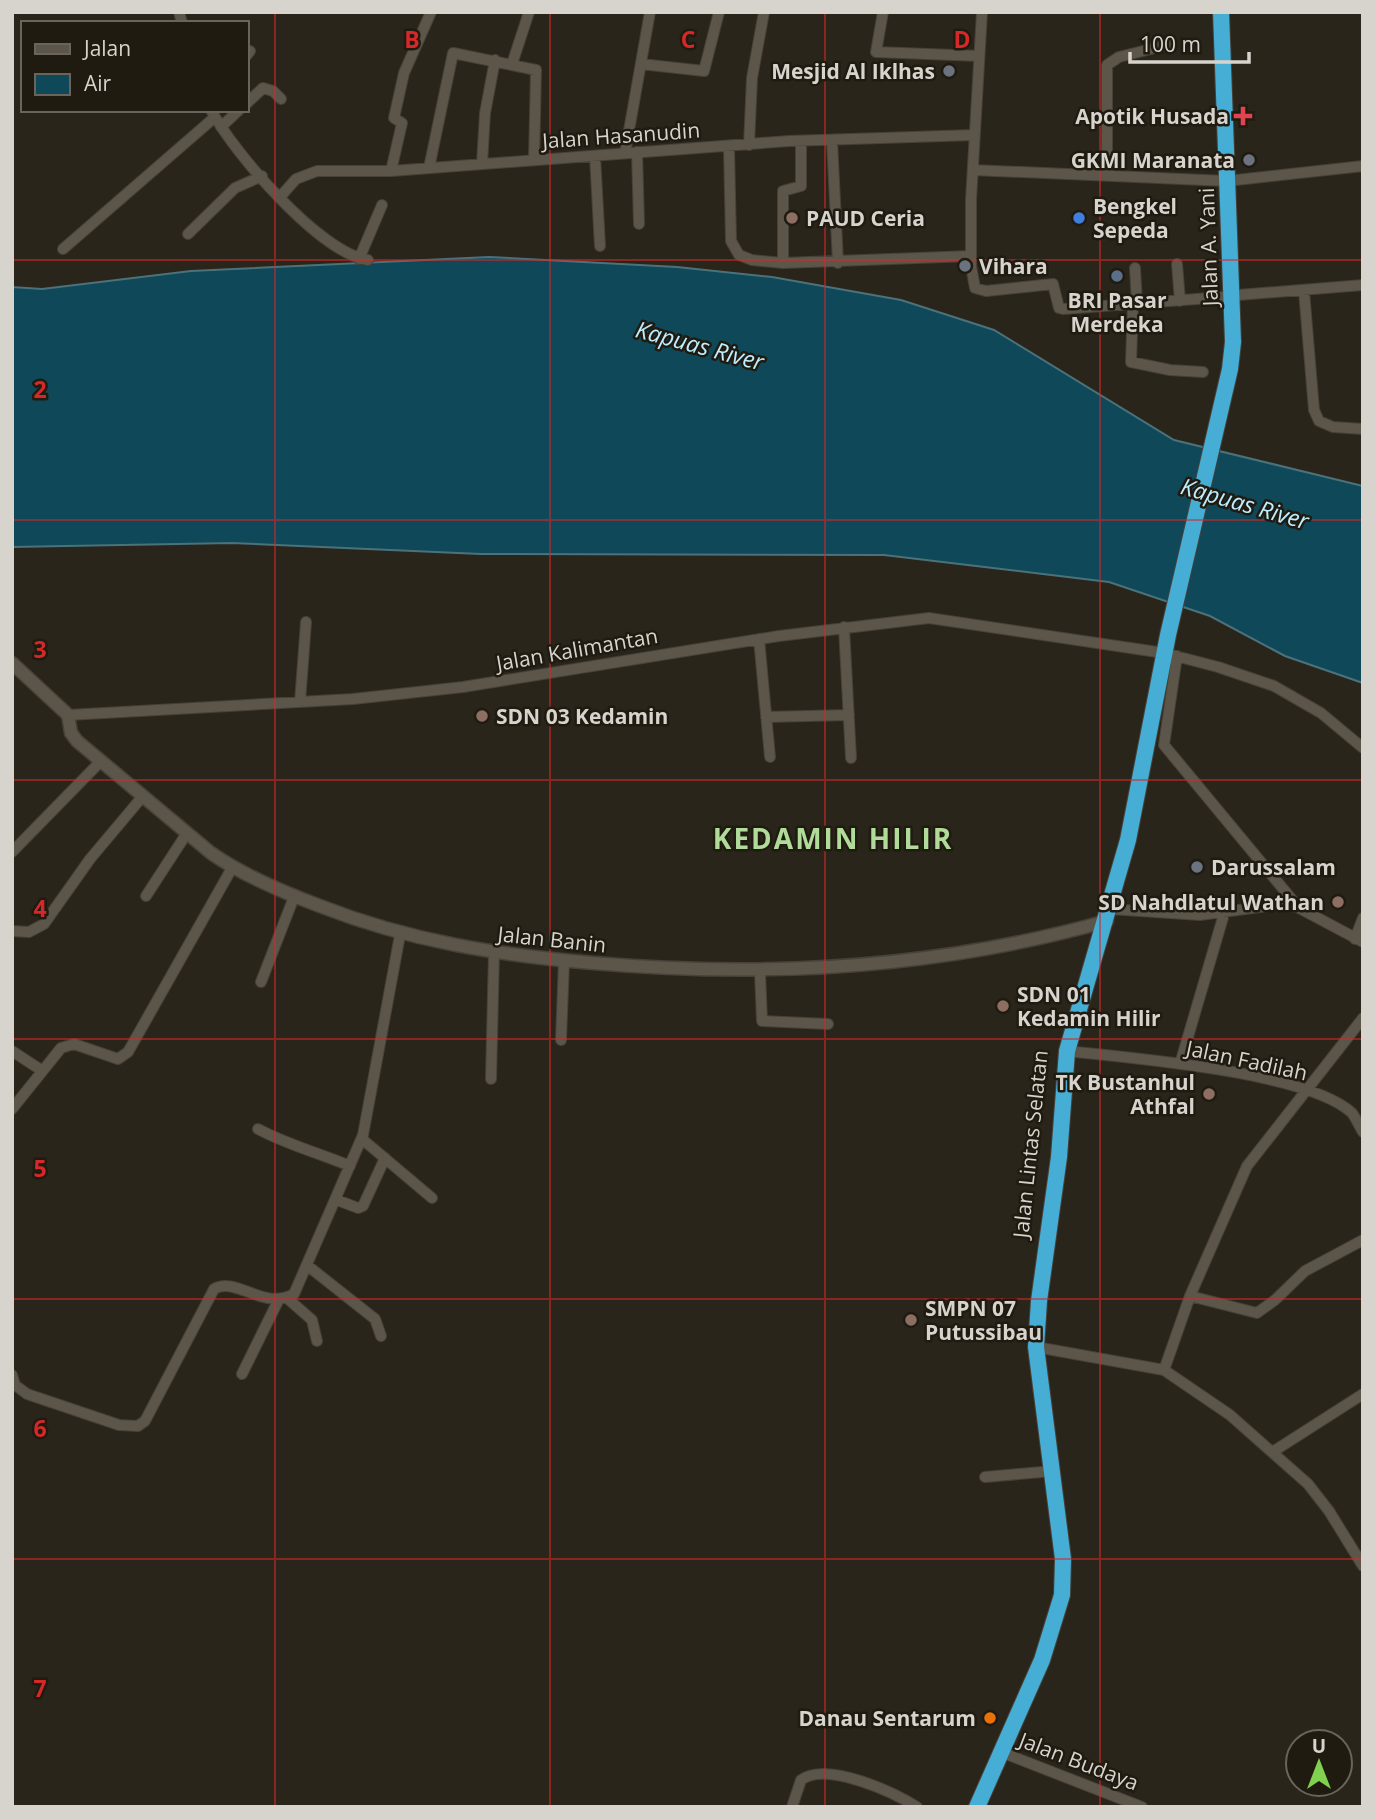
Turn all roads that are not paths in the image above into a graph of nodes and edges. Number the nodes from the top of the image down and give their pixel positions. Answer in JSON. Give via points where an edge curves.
{"nodes":[{"id":1,"x":431,"y":12,"type":"edge"},
{"id":2,"x":528,"y":12,"type":"edge"},
{"id":3,"x":650,"y":12,"type":"edge"},
{"id":4,"x":719,"y":12,"type":"edge"},
{"id":5,"x":764,"y":12,"type":"edge"},
{"id":6,"x":883,"y":12,"type":"edge"},
{"id":7,"x":982,"y":12,"type":"edge"},
{"id":8,"x":1221,"y":12,"type":"edge"},
{"id":9,"x":1171,"y":44,"type":"dead end"},
{"id":10,"x":979,"y":56,"type":"junction"},
{"id":11,"x":495,"y":60,"type":"junction"},
{"id":12,"x":512,"y":64,"type":"junction"},
{"id":13,"x":641,"y":64,"type":"junction"},
{"id":14,"x":281,"y":99,"type":"dead end"},
{"id":15,"x":248,"y":102,"type":"edge"},
{"id":16,"x":237,"y":112,"type":"edge"},
{"id":17,"x":213,"y":114,"type":"edge"},
{"id":18,"x":222,"y":127,"type":"junction"},
{"id":19,"x":974,"y":135,"type":"junction"},
{"id":20,"x":832,"y":140,"type":"junction"},
{"id":21,"x":801,"y":141,"type":"junction"},
{"id":22,"x":749,"y":145,"type":"junction"},
{"id":23,"x":729,"y":147,"type":"junction"},
{"id":24,"x":637,"y":152,"type":"junction"},
{"id":25,"x":625,"y":153,"type":"junction"},
{"id":26,"x":595,"y":156,"type":"junction"},
{"id":27,"x":534,"y":160,"type":"junction"},
{"id":28,"x":482,"y":164,"type":"junction"},
{"id":29,"x":1363,"y":166,"type":"edge"},
{"id":30,"x":429,"y":168,"type":"junction"},
{"id":31,"x":973,"y":170,"type":"junction"},
{"id":32,"x":391,"y":171,"type":"junction"},
{"id":33,"x":1107,"y":175,"type":"junction"},
{"id":34,"x":262,"y":176,"type":"junction"},
{"id":35,"x":1227,"y":181,"type":"junction"},
{"id":36,"x":280,"y":197,"type":"junction"},
{"id":37,"x":382,"y":205,"type":"dead end"},
{"id":38,"x":639,"y":224,"type":"dead end"},
{"id":39,"x":188,"y":234,"type":"dead end"},
{"id":40,"x":600,"y":246,"type":"dead end"},
{"id":41,"x":63,"y":249,"type":"dead end"},
{"id":42,"x":971,"y":256,"type":"junction"},
{"id":43,"x":783,"y":263,"type":"junction"},
{"id":44,"x":838,"y":263,"type":"junction"},
{"id":45,"x":1177,"y":264,"type":"dead end"},
{"id":46,"x":1135,"y":268,"type":"dead end"},
{"id":47,"x":1363,"y":285,"type":"edge"},
{"id":48,"x":1304,"y":291,"type":"junction"},
{"id":49,"x":1238,"y":295,"type":"dead end"},
{"id":50,"x":1223,"y":297,"type":"dead end"},
{"id":51,"x":1180,"y":301,"type":"junction"},
{"id":52,"x":1135,"y":303,"type":"junction"},
{"id":53,"x":1203,"y":372,"type":"dead end"},
{"id":54,"x":1363,"y":429,"type":"edge"},
{"id":55,"x":306,"y":622,"type":"dead end"},
{"id":56,"x":844,"y":627,"type":"junction"},
{"id":57,"x":1168,"y":635,"type":"joint"},
{"id":58,"x":759,"y":639,"type":"junction"},
{"id":59,"x":1170,"y":654,"type":"junction"},
{"id":60,"x":12,"y":663,"type":"edge"},
{"id":61,"x":300,"y":702,"type":"junction"},
{"id":62,"x":68,"y":715,"type":"junction"},
{"id":63,"x":849,"y":715,"type":"junction"},
{"id":64,"x":766,"y":717,"type":"junction"},
{"id":65,"x":1363,"y":748,"type":"edge"},
{"id":66,"x":769,"y":757,"type":"dead end"},
{"id":67,"x":851,"y":758,"type":"dead end"},
{"id":68,"x":101,"y":761,"type":"junction"},
{"id":69,"x":143,"y":796,"type":"junction"},
{"id":70,"x":187,"y":833,"type":"junction"},
{"id":71,"x":12,"y":852,"type":"edge"},
{"id":72,"x":232,"y":867,"type":"junction"},
{"id":73,"x":146,"y":896,"type":"dead end"},
{"id":74,"x":295,"y":897,"type":"junction"},
{"id":75,"x":1299,"y":908,"type":"junction"},
{"id":76,"x":1107,"y":910,"type":"junction"},
{"id":77,"x":1224,"y":914,"type":"junction"},
{"id":78,"x":1363,"y":918,"type":"edge"},
{"id":79,"x":12,"y":931,"type":"edge"},
{"id":80,"x":400,"y":934,"type":"junction"},
{"id":81,"x":1359,"y":941,"type":"edge"},
{"id":82,"x":494,"y":953,"type":"junction"},
{"id":83,"x":564,"y":961,"type":"junction"},
{"id":84,"x":760,"y":972,"type":"junction"},
{"id":85,"x":261,"y":982,"type":"dead end"},
{"id":86,"x":1363,"y":1018,"type":"edge"},
{"id":87,"x":828,"y":1024,"type":"dead end"},
{"id":88,"x":561,"y":1040,"type":"dead end"},
{"id":89,"x":12,"y":1051,"type":"edge"},
{"id":90,"x":1068,"y":1051,"type":"junction"},
{"id":91,"x":1180,"y":1065,"type":"junction"},
{"id":92,"x":41,"y":1070,"type":"junction"},
{"id":93,"x":491,"y":1079,"type":"dead end"},
{"id":94,"x":1304,"y":1090,"type":"junction"},
{"id":95,"x":12,"y":1109,"type":"edge"},
{"id":96,"x":258,"y":1129,"type":"dead end"},
{"id":97,"x":1363,"y":1132,"type":"edge"},
{"id":98,"x":362,"y":1139,"type":"junction"},
{"id":99,"x":385,"y":1158,"type":"junction"},
{"id":100,"x":350,"y":1166,"type":"junction"},
{"id":101,"x":1052,"y":1184,"type":"junction"},
{"id":102,"x":432,"y":1198,"type":"dead end"},
{"id":103,"x":337,"y":1200,"type":"junction"},
{"id":104,"x":1363,"y":1240,"type":"edge"},
{"id":105,"x":308,"y":1266,"type":"junction"},
{"id":106,"x":1190,"y":1296,"type":"junction"},
{"id":107,"x":283,"y":1299,"type":"junction"},
{"id":108,"x":381,"y":1336,"type":"dead end"},
{"id":109,"x":317,"y":1341,"type":"dead end"},
{"id":110,"x":1036,"y":1347,"type":"junction"},
{"id":111,"x":1164,"y":1370,"type":"junction"},
{"id":112,"x":242,"y":1374,"type":"dead end"},
{"id":113,"x":12,"y":1375,"type":"edge"},
{"id":114,"x":1363,"y":1394,"type":"edge"},
{"id":115,"x":1040,"y":1422,"type":"junction"},
{"id":116,"x":1274,"y":1451,"type":"junction"},
{"id":117,"x":1042,"y":1472,"type":"junction"},
{"id":118,"x":985,"y":1477,"type":"dead end"},
{"id":119,"x":1363,"y":1566,"type":"edge"},
{"id":120,"x":1001,"y":1752,"type":"junction"},
{"id":121,"x":792,"y":1807,"type":"edge"},
{"id":122,"x":917,"y":1807,"type":"edge"},
{"id":123,"x":968,"y":1807,"type":"edge"},
{"id":124,"x":977,"y":1807,"type":"edge"},
{"id":125,"x":1142,"y":1807,"type":"edge"}],
"edges":[{"from":1,"to":32,"type":"street","via":[[399,89],[394,118],[402,123]]},
{"from":2,"to":12,"type":"street"},
{"from":3,"to":13,"type":"street"},
{"from":4,"to":13,"type":"street","via":[[704,71]]},
{"from":5,"to":22,"type":"street","via":[[752,78]]},
{"from":6,"to":10,"type":"street","via":[[876,52]]},
{"from":7,"to":10,"type":"street"},
{"from":8,"to":35,"type":"highway","name":"Jalan A. Yani"},
{"from":9,"to":33,"type":"street","via":[[1119,57],[1107,65]]},
{"from":10,"to":19,"type":"street"},
{"from":11,"to":12,"type":"street"},
{"from":11,"to":28,"type":"street"},
{"from":11,"to":30,"type":"street","via":[[453,52]]},
{"from":12,"to":27,"type":"street","via":[[536,70]]},
{"from":13,"to":25,"type":"street"},
{"from":14,"to":15,"type":"street","via":[[263,88]]},
{"from":16,"to":18,"type":"street"},
{"from":17,"to":18,"type":"street"},
{"from":17,"to":41,"type":"street"},
{"from":18,"to":34,"type":"street"},
{"from":19,"to":20,"type":"street","name":"Jalan Hasanudin"},
{"from":19,"to":31,"type":"street"},
{"from":20,"to":21,"type":"street","name":"Jalan Hasanudin"},
{"from":20,"to":44,"type":"street"},
{"from":21,"to":22,"type":"street","name":"Jalan Hasanudin"},
{"from":21,"to":43,"type":"street","via":[[801,186],[783,191]]},
{"from":22,"to":23,"type":"street","name":"Jalan Hasanudin"},
{"from":23,"to":24,"type":"street","name":"Jalan Hasanudin"},
{"from":23,"to":43,"type":"street","via":[[732,247],[752,260]]},
{"from":24,"to":25,"type":"street","name":"Jalan Hasanudin"},
{"from":24,"to":38,"type":"street"},
{"from":25,"to":26,"type":"street","name":"Jalan Hasanudin"},
{"from":26,"to":27,"type":"street","name":"Jalan Hasanudin"},
{"from":26,"to":40,"type":"street"},
{"from":27,"to":28,"type":"street","name":"Jalan Hasanudin"},
{"from":28,"to":30,"type":"street","name":"Jalan Hasanudin"},
{"from":29,"to":35,"type":"street"},
{"from":30,"to":32,"type":"street","name":"Jalan Hasanudin"},
{"from":31,"to":33,"type":"street"},
{"from":31,"to":42,"type":"street"},
{"from":32,"to":36,"type":"street","name":"Jalan Hasanudin","via":[[317,171],[296,179]]},
{"from":33,"to":35,"type":"street"},
{"from":34,"to":36,"type":"street"},
{"from":34,"to":39,"type":"street","via":[[225,196]]},
{"from":35,"to":57,"type":"highway","name":"Jalan A. Yani","via":[[1233,342],[1225,395]]},
{"from":36,"to":37,"type":"street","via":[[315,232],[363,260]]},
{"from":42,"to":44,"type":"street"},
{"from":42,"to":52,"type":"street","via":[[972,282],[978,290],[1048,283],[1056,287],[1058,305],[1063,309]]},
{"from":43,"to":44,"type":"street"},
{"from":45,"to":51,"type":"street"},
{"from":46,"to":52,"type":"street"},
{"from":47,"to":48,"type":"street"},
{"from":48,"to":49,"type":"street"},
{"from":48,"to":54,"type":"street","via":[[1314,410],[1319,421],[1333,427]]},
{"from":50,"to":51,"type":"street"},
{"from":51,"to":52,"type":"street"},
{"from":52,"to":53,"type":"street","via":[[1131,362]]},
{"from":55,"to":61,"type":"street"},
{"from":56,"to":58,"type":"street","name":"Jalan Kalimantan"},
{"from":56,"to":59,"type":"street","name":"Jalan Kalimantan","via":[[929,618]]},
{"from":56,"to":63,"type":"street"},
{"from":57,"to":59,"type":"highway","name":"Jalan Lintas Selatan"},
{"from":58,"to":61,"type":"street","name":"Jalan Kalimantan","via":[[463,687]]},
{"from":58,"to":64,"type":"street"},
{"from":59,"to":65,"type":"street","name":"Jalan Kalimantan","via":[[1274,687],[1321,713]]},
{"from":59,"to":75,"type":"street","via":[[1164,745]]},
{"from":59,"to":76,"type":"highway","name":"Jalan Lintas Selatan"},
{"from":60,"to":62,"type":"street"},
{"from":61,"to":62,"type":"street","name":"Jalan Kalimantan"},
{"from":62,"to":68,"type":"street","name":"Jalan Banin","via":[[71,733]]},
{"from":63,"to":64,"type":"street"},
{"from":63,"to":67,"type":"street"},
{"from":64,"to":66,"type":"street"},
{"from":68,"to":69,"type":"street","name":"Jalan Banin"},
{"from":68,"to":71,"type":"street"},
{"from":69,"to":70,"type":"street","name":"Jalan Banin"},
{"from":69,"to":79,"type":"street","via":[[44,924],[29,932]]},
{"from":70,"to":72,"type":"street","name":"Jalan Banin"},
{"from":70,"to":73,"type":"street"},
{"from":72,"to":74,"type":"street","name":"Jalan Banin"},
{"from":72,"to":92,"type":"street","via":[[128,1052],[118,1059],[81,1045],[68,1045]]},
{"from":74,"to":80,"type":"street","name":"Jalan Banin"},
{"from":74,"to":85,"type":"street"},
{"from":75,"to":77,"type":"street","name":"Jalan Banin","via":[[1268,905]]},
{"from":75,"to":81,"type":"street","name":"Jalan Banin"},
{"from":76,"to":77,"type":"street","name":"Jalan Banin"},
{"from":76,"to":84,"type":"street","name":"Jalan Banin","via":[[956,953]]},
{"from":76,"to":90,"type":"highway","name":"Jalan Lintas Selatan"},
{"from":76,"to":101,"type":"highway","name":"Jalan Lintas Selatan","via":[[1058,1051]]},
{"from":77,"to":91,"type":"street"},
{"from":78,"to":81,"type":"street"},
{"from":80,"to":82,"type":"street","name":"Jalan Banin"},
{"from":80,"to":98,"type":"street"},
{"from":82,"to":83,"type":"street","name":"Jalan Banin"},
{"from":82,"to":93,"type":"street"},
{"from":83,"to":84,"type":"street","name":"Jalan Banin"},
{"from":83,"to":88,"type":"street"},
{"from":84,"to":87,"type":"street","via":[[762,1021]]},
{"from":86,"to":94,"type":"street"},
{"from":89,"to":92,"type":"street"},
{"from":90,"to":91,"type":"street","name":"Jalan Fadilah"},
{"from":90,"to":101,"type":"highway","name":"Jalan Lintas Selatan"},
{"from":91,"to":94,"type":"street","name":"Jalan Fadilah"},
{"from":92,"to":95,"type":"street"},
{"from":94,"to":97,"type":"street","name":"Jalan Fadilah","via":[[1353,1114]]},
{"from":94,"to":106,"type":"street","via":[[1247,1166]]},
{"from":96,"to":100,"type":"street","via":[[287,1145],[309,1148]]},
{"from":98,"to":99,"type":"street"},
{"from":98,"to":100,"type":"street"},
{"from":99,"to":102,"type":"street"},
{"from":99,"to":103,"type":"street","via":[[363,1206]]},
{"from":100,"to":103,"type":"street"},
{"from":101,"to":110,"type":"highway","name":"Jalan Lintas Selatan"},
{"from":101,"to":115,"type":"highway","name":"Jalan Lintas Selatan","via":[[1030,1332]]},
{"from":103,"to":105,"type":"street"},
{"from":104,"to":106,"type":"street","via":[[1305,1271],[1257,1312]]},
{"from":105,"to":107,"type":"street","via":[[293,1294]]},
{"from":105,"to":108,"type":"street","via":[[375,1319]]},
{"from":106,"to":111,"type":"street"},
{"from":107,"to":109,"type":"street","via":[[312,1320]]},
{"from":107,"to":112,"type":"street"},
{"from":107,"to":113,"type":"street","via":[[267,1300],[227,1285],[214,1289],[145,1421],[138,1426],[119,1425],[27,1394],[15,1385]]},
{"from":110,"to":111,"type":"street"},
{"from":110,"to":115,"type":"highway","name":"Jalan Lintas Selatan"},
{"from":111,"to":116,"type":"street"},
{"from":114,"to":116,"type":"street"},
{"from":115,"to":117,"type":"highway","name":"Jalan Lintas Selatan"},
{"from":115,"to":120,"type":"highway","name":"Jalan Lintas Selatan","via":[[1063,1559],[1062,1595],[1042,1660]]},
{"from":116,"to":119,"type":"street","via":[[1329,1511]]},
{"from":117,"to":118,"type":"street"},
{"from":117,"to":123,"type":"highway","name":"Jalan Lintas Selatan","via":[[1055,1559],[1054,1592],[1033,1659]]},
{"from":120,"to":124,"type":"highway","name":"Jalan Lintas Selatan"},
{"from":120,"to":125,"type":"street","name":"Jalan Budaya"},
{"from":121,"to":122,"type":"street","via":[[801,1780],[814,1776],[867,1782]]}]}
